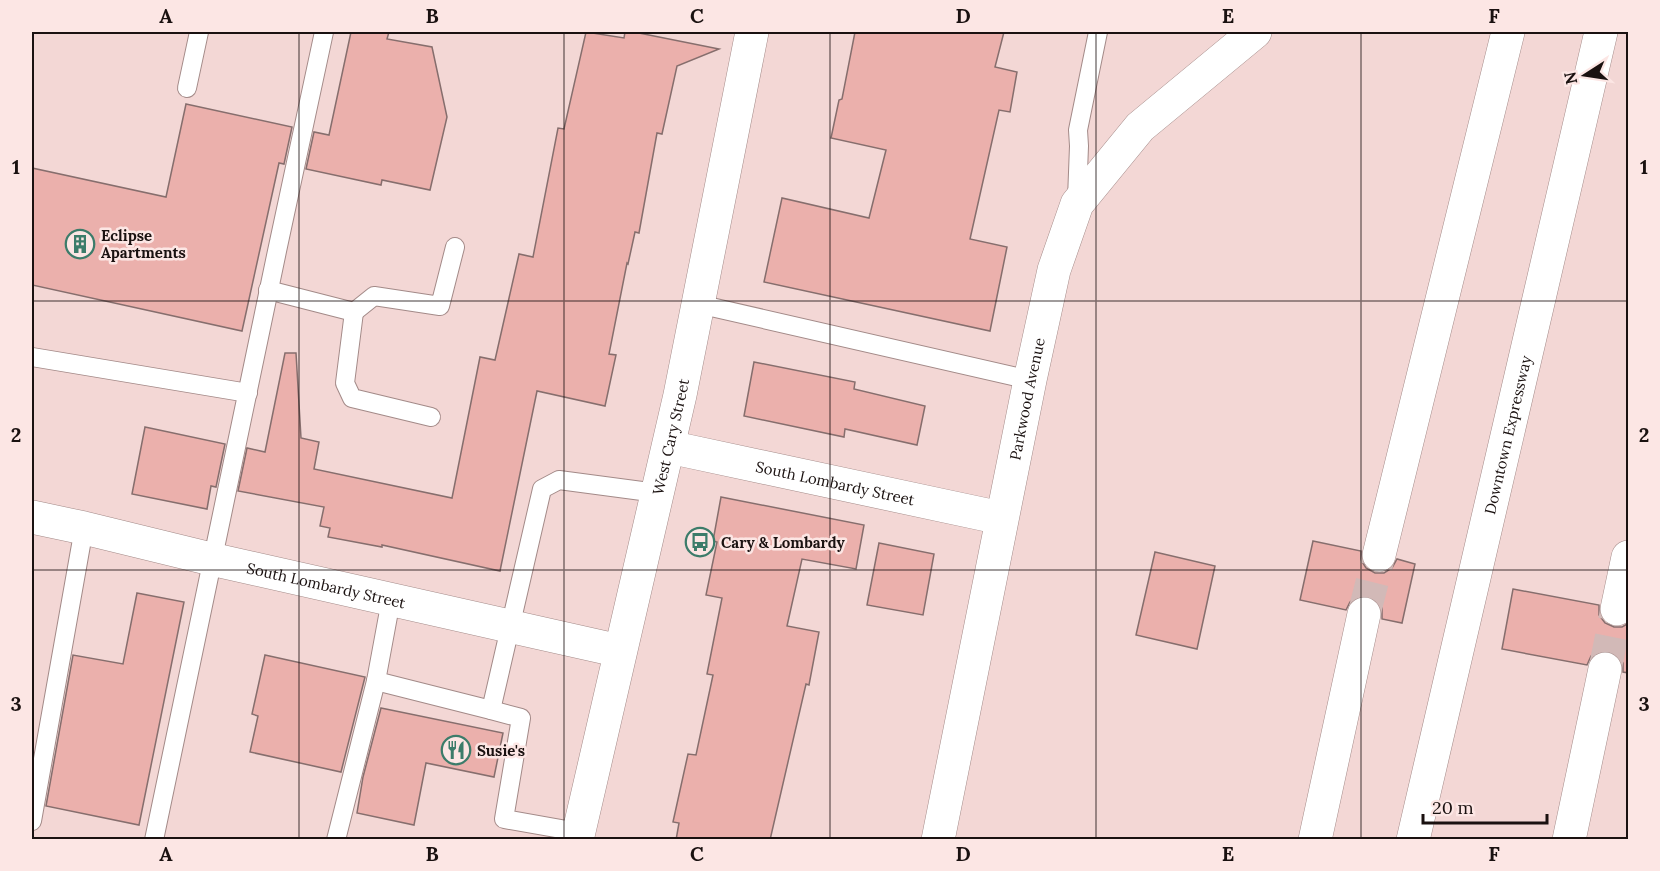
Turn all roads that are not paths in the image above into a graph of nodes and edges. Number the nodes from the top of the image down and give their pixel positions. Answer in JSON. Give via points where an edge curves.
{"nodes":[{"id":1,"x":199,"y":32,"type":"edge"},
{"id":2,"x":324,"y":32,"type":"edge"},
{"id":3,"x":752,"y":32,"type":"edge"},
{"id":4,"x":1098,"y":32,"type":"edge"},
{"id":5,"x":1255,"y":32,"type":"edge"},
{"id":6,"x":1509,"y":32,"type":"edge"},
{"id":7,"x":1601,"y":32,"type":"edge"},
{"id":8,"x":186,"y":88,"type":"dead end"},
{"id":9,"x":1077,"y":204,"type":"junction"},
{"id":10,"x":455,"y":247,"type":"dead end"},
{"id":11,"x":268,"y":290,"type":"junction"},
{"id":12,"x":698,"y":304,"type":"junction"},
{"id":13,"x":354,"y":312,"type":"junction"},
{"id":14,"x":32,"y":357,"type":"edge"},
{"id":15,"x":1030,"y":380,"type":"junction"},
{"id":16,"x":248,"y":393,"type":"junction"},
{"id":17,"x":431,"y":417,"type":"dead end"},
{"id":18,"x":669,"y":447,"type":"junction"},
{"id":19,"x":657,"y":493,"type":"junction"},
{"id":20,"x":32,"y":517,"type":"edge"},
{"id":21,"x":1001,"y":518,"type":"junction"},
{"id":22,"x":84,"y":528,"type":"junction"},
{"id":23,"x":1379,"y":555,"type":"tunnel mouth"},
{"id":24,"x":1629,"y":557,"type":"edge"},
{"id":25,"x":211,"y":559,"type":"junction"},
{"id":26,"x":391,"y":600,"type":"junction"},
{"id":27,"x":1617,"y":609,"type":"tunnel mouth"},
{"id":28,"x":1364,"y":614,"type":"tunnel mouth"},
{"id":29,"x":510,"y":627,"type":"junction"},
{"id":30,"x":620,"y":651,"type":"junction"},
{"id":31,"x":1605,"y":669,"type":"tunnel mouth"},
{"id":32,"x":376,"y":681,"type":"junction"},
{"id":33,"x":491,"y":710,"type":"junction"},
{"id":34,"x":32,"y":821,"type":"edge"},
{"id":35,"x":578,"y":836,"type":"edge"},
{"id":36,"x":154,"y":840,"type":"edge"},
{"id":37,"x":336,"y":840,"type":"edge"},
{"id":38,"x":938,"y":840,"type":"edge"},
{"id":39,"x":1315,"y":840,"type":"edge"},
{"id":40,"x":1413,"y":840,"type":"edge"},
{"id":41,"x":1569,"y":840,"type":"edge"}],
"edges":[{"from":1,"to":8,"type":"lane"},
{"from":2,"to":11,"type":"lane"},
{"from":3,"to":12,"type":"main road","name":"West Cary Street"},
{"from":4,"to":9,"type":"lane","via":[[1078,130]]},
{"from":5,"to":9,"type":"main road","name":"Parkwood Avenue","via":[[1140,127]]},
{"from":6,"to":23,"type":"main road"},
{"from":7,"to":40,"type":"main road","name":"Downtown Expressway"},
{"from":9,"to":15,"type":"main road","name":"Parkwood Avenue","via":[[1054,270]]},
{"from":10,"to":13,"type":"lane","via":[[440,306],[374,296]]},
{"from":11,"to":13,"type":"lane"},
{"from":11,"to":16,"type":"lane"},
{"from":12,"to":15,"type":"lane"},
{"from":12,"to":18,"type":"main road","name":"West Cary Street"},
{"from":13,"to":17,"type":"lane","via":[[345,383],[352,398]]},
{"from":14,"to":16,"type":"lane"},
{"from":15,"to":21,"type":"main road","name":"Parkwood Avenue"},
{"from":16,"to":25,"type":"lane"},
{"from":18,"to":19,"type":"main road","name":"West Cary Street"},
{"from":18,"to":21,"type":"main road","name":"South Lombardy Street"},
{"from":19,"to":29,"type":"lane","via":[[559,480],[542,489]]},
{"from":19,"to":30,"type":"main road","name":"West Cary Street"},
{"from":20,"to":22,"type":"main road","name":"South Lombardy Street"},
{"from":21,"to":38,"type":"main road","name":"Parkwood Avenue"},
{"from":22,"to":25,"type":"main road","name":"South Lombardy Street"},
{"from":22,"to":34,"type":"lane"},
{"from":24,"to":27,"type":"main road"},
{"from":25,"to":26,"type":"main road","name":"South Lombardy Street"},
{"from":25,"to":36,"type":"lane"},
{"from":26,"to":29,"type":"main road","name":"South Lombardy Street"},
{"from":26,"to":32,"type":"lane"},
{"from":28,"to":39,"type":"main road"},
{"from":29,"to":30,"type":"main road","name":"South Lombardy Street"},
{"from":29,"to":33,"type":"lane"},
{"from":30,"to":35,"type":"main road","name":"West Cary Street"},
{"from":31,"to":41,"type":"main road"},
{"from":32,"to":33,"type":"lane"},
{"from":32,"to":37,"type":"lane"},
{"from":33,"to":35,"type":"lane","via":[[521,718],[504,819]]}]}
